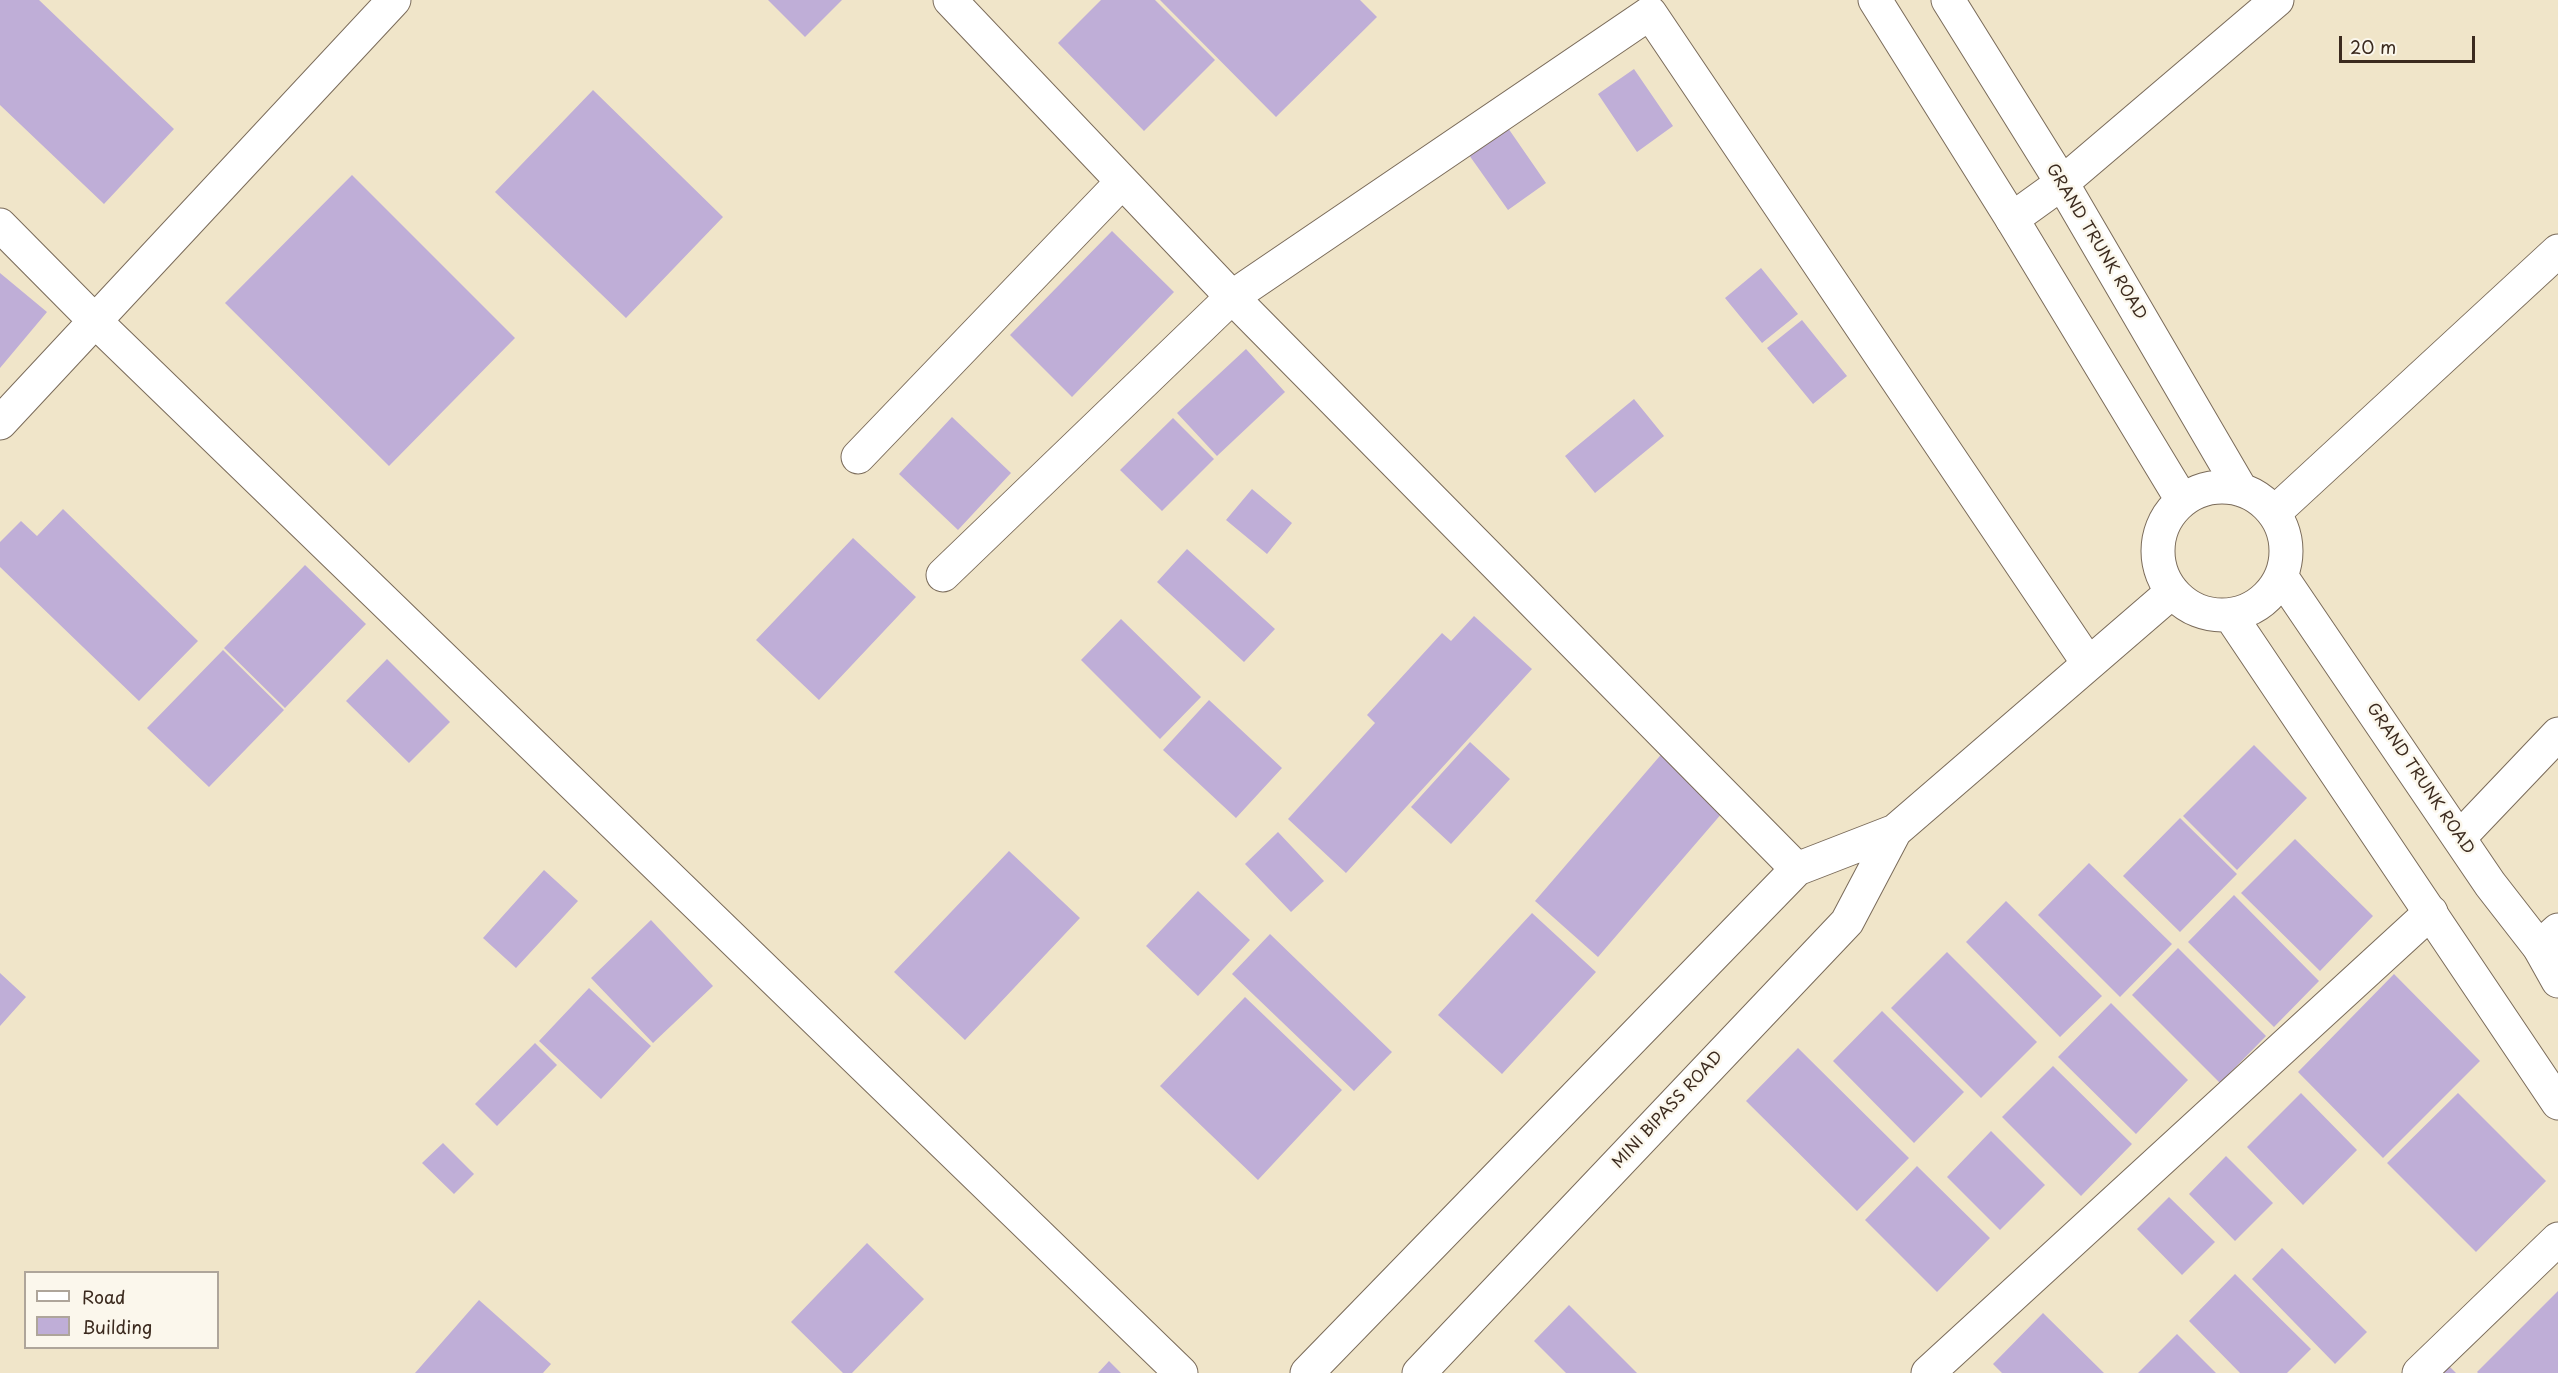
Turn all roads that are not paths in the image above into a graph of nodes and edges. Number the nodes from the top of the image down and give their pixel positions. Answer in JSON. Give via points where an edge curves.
{"nodes":[{"id":1,"x":394,"y":0,"type":"edge"},
{"id":2,"x":950,"y":0,"type":"edge"},
{"id":3,"x":1875,"y":0,"type":"edge"},
{"id":4,"x":1948,"y":0,"type":"edge"},
{"id":5,"x":2277,"y":0,"type":"edge"},
{"id":6,"x":1122,"y":182,"type":"junction"},
{"id":7,"x":2062,"y":183,"type":"junction"},
{"id":8,"x":2012,"y":219,"type":"junction"},
{"id":9,"x":0,"y":225,"type":"edge"},
{"id":10,"x":2558,"y":251,"type":"edge"},
{"id":11,"x":1232,"y":297,"type":"junction"},
{"id":12,"x":94,"y":320,"type":"junction"},
{"id":13,"x":0,"y":423,"type":"edge"},
{"id":14,"x":858,"y":457,"type":"dead end"},
{"id":15,"x":2240,"y":488,"type":"junction"},
{"id":16,"x":2181,"y":500,"type":"junction"},
{"id":17,"x":2274,"y":513,"type":"junction"},
{"id":18,"x":943,"y":575,"type":"dead end"},
{"id":19,"x":2281,"y":576,"type":"junction"},
{"id":20,"x":2172,"y":592,"type":"junction"},
{"id":21,"x":2230,"y":615,"type":"junction"},
{"id":22,"x":2088,"y":663,"type":"junction"},
{"id":23,"x":2558,"y":734,"type":"edge"},
{"id":24,"x":1895,"y":831,"type":"junction"},
{"id":25,"x":2460,"y":837,"type":"junction"},
{"id":26,"x":1797,"y":869,"type":"junction"},
{"id":27,"x":2431,"y":912,"type":"junction"},
{"id":28,"x":2548,"y":939,"type":"edge"},
{"id":29,"x":2558,"y":981,"type":"edge"},
{"id":30,"x":2558,"y":1103,"type":"edge"},
{"id":31,"x":2558,"y":1239,"type":"edge"},
{"id":32,"x":1181,"y":1373,"type":"edge"},
{"id":33,"x":1307,"y":1373,"type":"edge"},
{"id":34,"x":1419,"y":1373,"type":"edge"},
{"id":35,"x":1928,"y":1373,"type":"edge"},
{"id":36,"x":2419,"y":1373,"type":"edge"}],
"edges":[{"from":1,"to":12,"type":"street"},
{"from":2,"to":6,"type":"street"},
{"from":3,"to":8,"type":"street"},
{"from":4,"to":7,"type":"street","name":"GRAND TRUNK ROAD"},
{"from":5,"to":7,"type":"street"},
{"from":6,"to":11,"type":"street"},
{"from":6,"to":14,"type":"street"},
{"from":7,"to":8,"type":"street"},
{"from":7,"to":15,"type":"street","name":"GRAND TRUNK ROAD"},
{"from":8,"to":16,"type":"street"},
{"from":9,"to":12,"type":"street"},
{"from":10,"to":17,"type":"street"},
{"from":11,"to":18,"type":"street"},
{"from":11,"to":22,"type":"street","via":[[1650,13]]},
{"from":11,"to":26,"type":"street"},
{"from":12,"to":13,"type":"street"},
{"from":12,"to":32,"type":"street"},
{"from":15,"to":16,"type":"street","name":"GRAND TRUNK ROAD","via":[[2219,485]]},
{"from":15,"to":17,"type":"street","name":"GRAND TRUNK ROAD","via":[[2258,496]]},
{"from":16,"to":20,"type":"street","name":"GRAND TRUNK ROAD","via":[[2159,534],[2157,555],[2161,575]]},
{"from":17,"to":19,"type":"street","name":"GRAND TRUNK ROAD","via":[[2284,532],[2286,554]]},
{"from":19,"to":21,"type":"street","name":"GRAND TRUNK ROAD","via":[[2269,595],[2252,608]]},
{"from":19,"to":25,"type":"street","name":"GRAND TRUNK ROAD"},
{"from":20,"to":21,"type":"street","name":"GRAND TRUNK ROAD","via":[[2187,606],[2208,614]]},
{"from":20,"to":22,"type":"street"},
{"from":21,"to":27,"type":"street"},
{"from":22,"to":24,"type":"street"},
{"from":23,"to":25,"type":"street"},
{"from":24,"to":26,"type":"street"},
{"from":24,"to":34,"type":"street","name":"MINI BIPASS ROAD","via":[[1847,922]]},
{"from":25,"to":28,"type":"street","name":"GRAND TRUNK ROAD","via":[[2490,884]]},
{"from":26,"to":33,"type":"street"},
{"from":27,"to":30,"type":"street"},
{"from":27,"to":35,"type":"street"},
{"from":28,"to":29,"type":"street","name":"GRAND TRUNK ROAD"},
{"from":31,"to":36,"type":"street"}]}
